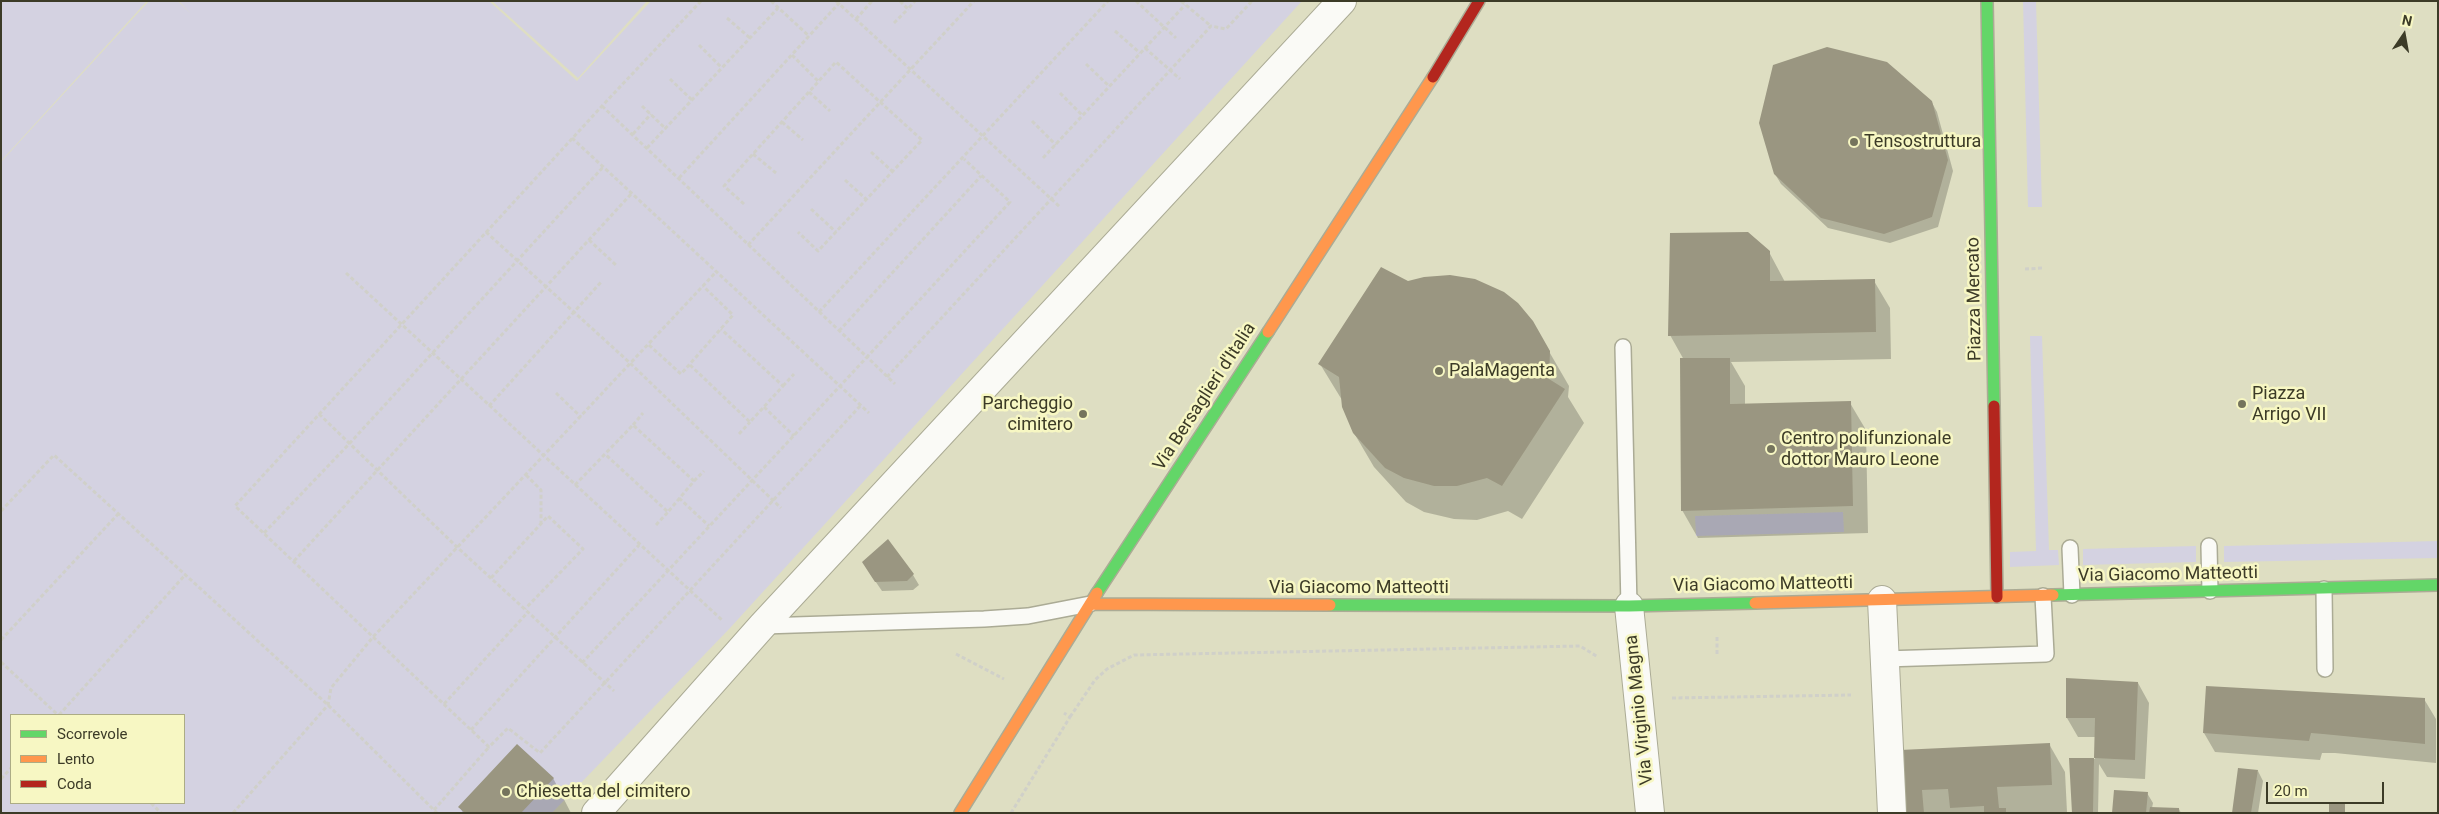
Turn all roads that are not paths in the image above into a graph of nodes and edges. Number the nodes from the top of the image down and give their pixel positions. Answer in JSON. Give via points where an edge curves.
{"nodes":[{"id":1,"x":1342,"y":1,"type":"edge"},
{"id":2,"x":1987,"y":1,"type":"edge"},
{"id":3,"x":1475,"y":3,"type":"edge"},
{"id":4,"x":1623,"y":348,"type":"dead end"},
{"id":5,"x":2209,"y":546,"type":"dead end"},
{"id":6,"x":2070,"y":548,"type":"dead end"},
{"id":7,"x":2438,"y":585,"type":"edge"},
{"id":8,"x":2324,"y":589,"type":"junction"},
{"id":9,"x":2210,"y":591,"type":"junction"},
{"id":10,"x":2072,"y":595,"type":"junction"},
{"id":11,"x":2043,"y":596,"type":"junction"},
{"id":12,"x":1997,"y":597,"type":"junction"},
{"id":13,"x":1882,"y":600,"type":"junction"},
{"id":14,"x":1090,"y":604,"type":"junction"},
{"id":15,"x":1629,"y":606,"type":"junction"},
{"id":16,"x":762,"y":626,"type":"junction"},
{"id":17,"x":1884,"y":659,"type":"junction"},
{"id":18,"x":2324,"y":669,"type":"dead end"},
{"id":19,"x":596,"y":813,"type":"edge"},
{"id":20,"x":960,"y":813,"type":"edge"},
{"id":21,"x":1650,"y":813,"type":"edge"},
{"id":22,"x":1892,"y":813,"type":"edge"}],
"edges":[{"from":1,"to":16,"type":"street"},
{"from":2,"to":12,"type":"street","name":"Piazza Mercato"},
{"from":3,"to":14,"type":"street","name":"Via Bersaglieri d'Italia","via":[[1411,112]]},
{"from":4,"to":15,"type":"lane"},
{"from":5,"to":9,"type":"lane"},
{"from":6,"to":10,"type":"lane"},
{"from":7,"to":8,"type":"street","name":"Via Giacomo Matteotti"},
{"from":8,"to":9,"type":"street","name":"Via Giacomo Matteotti"},
{"from":8,"to":18,"type":"lane"},
{"from":9,"to":10,"type":"street","name":"Via Giacomo Matteotti"},
{"from":10,"to":11,"type":"street","name":"Via Giacomo Matteotti"},
{"from":11,"to":12,"type":"street","name":"Via Giacomo Matteotti"},
{"from":11,"to":17,"type":"lane","via":[[2046,654]]},
{"from":12,"to":13,"type":"street","name":"Via Giacomo Matteotti"},
{"from":13,"to":15,"type":"street","name":"Via Giacomo Matteotti"},
{"from":13,"to":17,"type":"street"},
{"from":14,"to":15,"type":"street","name":"Via Giacomo Matteotti"},
{"from":14,"to":16,"type":"lane","via":[[1028,616],[984,619]]},
{"from":14,"to":20,"type":"street","name":"Via Bersaglieri d'Italia"},
{"from":15,"to":21,"type":"street","name":"Via Virginio Magna"},
{"from":16,"to":19,"type":"street"},
{"from":17,"to":22,"type":"street"}]}
